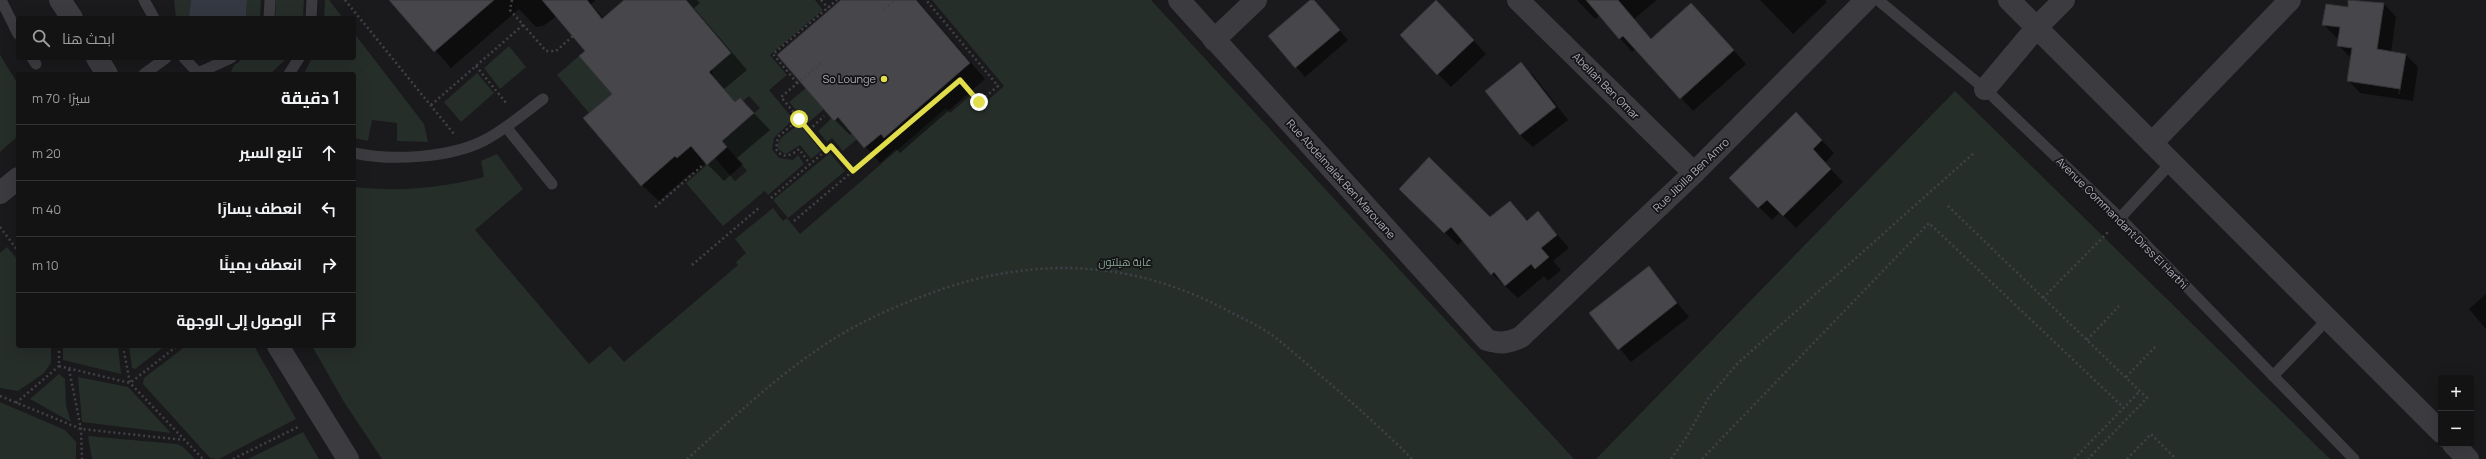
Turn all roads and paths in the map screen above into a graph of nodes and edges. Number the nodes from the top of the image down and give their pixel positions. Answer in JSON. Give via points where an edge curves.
{"nodes":[{"id":1,"x":1,"y":0,"type":"edge"},
{"id":2,"x":60,"y":0,"type":"edge"},
{"id":3,"x":270,"y":0,"type":"edge"},
{"id":4,"x":312,"y":0,"type":"edge"},
{"id":5,"x":344,"y":0,"type":"edge"},
{"id":6,"x":512,"y":0,"type":"edge"},
{"id":7,"x":821,"y":0,"type":"edge"},
{"id":8,"x":837,"y":0,"type":"edge"},
{"id":9,"x":895,"y":0,"type":"edge"},
{"id":10,"x":926,"y":0,"type":"edge"},
{"id":11,"x":1179,"y":0,"type":"edge"},
{"id":12,"x":1256,"y":0,"type":"edge"},
{"id":13,"x":1518,"y":0,"type":"edge"},
{"id":14,"x":1866,"y":0,"type":"edge"},
{"id":15,"x":1878,"y":0,"type":"edge"},
{"id":16,"x":2009,"y":0,"type":"edge"},
{"id":17,"x":2064,"y":0,"type":"edge"},
{"id":18,"x":2290,"y":0,"type":"edge"},
{"id":19,"x":828,"y":8,"type":"junction"},
{"id":20,"x":884,"y":9,"type":"dead end"},
{"id":21,"x":71,"y":16,"type":"edge"},
{"id":22,"x":269,"y":16,"type":"edge"},
{"id":23,"x":312,"y":16,"type":"edge"},
{"id":24,"x":523,"y":25,"type":"junction"},
{"id":25,"x":2037,"y":27,"type":"junction"},
{"id":26,"x":16,"y":30,"type":"edge"},
{"id":27,"x":573,"y":36,"type":"dead end"},
{"id":28,"x":1214,"y":40,"type":"junction"},
{"id":29,"x":98,"y":60,"type":"edge"},
{"id":30,"x":163,"y":60,"type":"edge"},
{"id":31,"x":186,"y":60,"type":"edge"},
{"id":32,"x":227,"y":60,"type":"edge"},
{"id":33,"x":298,"y":60,"type":"edge"},
{"id":34,"x":821,"y":63,"type":"dead end"},
{"id":35,"x":476,"y":66,"type":"junction"},
{"id":36,"x":105,"y":72,"type":"edge"},
{"id":37,"x":147,"y":72,"type":"edge"},
{"id":38,"x":197,"y":72,"type":"edge"},
{"id":39,"x":203,"y":72,"type":"edge"},
{"id":40,"x":290,"y":72,"type":"edge"},
{"id":41,"x":797,"y":83,"type":"junction"},
{"id":42,"x":1985,"y":89,"type":"junction"},
{"id":43,"x":543,"y":99,"type":"dead end"},
{"id":44,"x":431,"y":105,"type":"junction"},
{"id":45,"x":824,"y":116,"type":"dead end"},
{"id":46,"x":518,"y":117,"type":"junction"},
{"id":47,"x":799,"y":119,"type":"junction"},
{"id":48,"x":506,"y":127,"type":"junction"},
{"id":49,"x":809,"y":130,"type":"junction"},
{"id":50,"x":2152,"y":143,"type":"junction"},
{"id":51,"x":465,"y":147,"type":"junction"},
{"id":52,"x":826,"y":151,"type":"junction"},
{"id":53,"x":1975,"y":152,"type":"dead end"},
{"id":54,"x":356,"y":153,"type":"edge"},
{"id":55,"x":2172,"y":162,"type":"junction"},
{"id":56,"x":810,"y":164,"type":"junction"},
{"id":57,"x":703,"y":165,"type":"dead end"},
{"id":58,"x":853,"y":171,"type":"junction"},
{"id":59,"x":1694,"y":173,"type":"junction"},
{"id":60,"x":16,"y":180,"type":"edge"},
{"id":61,"x":552,"y":184,"type":"dead end"},
{"id":62,"x":0,"y":193,"type":"edge"},
{"id":63,"x":771,"y":198,"type":"dead end"},
{"id":64,"x":1948,"y":206,"type":"dead end"},
{"id":65,"x":655,"y":207,"type":"dead end"},
{"id":66,"x":760,"y":207,"type":"dead end"},
{"id":67,"x":2120,"y":218,"type":"junction"},
{"id":68,"x":794,"y":221,"type":"dead end"},
{"id":69,"x":0,"y":227,"type":"edge"},
{"id":70,"x":16,"y":248,"type":"edge"},
{"id":71,"x":692,"y":265,"type":"dead end"},
{"id":72,"x":2044,"y":298,"type":"junction"},
{"id":73,"x":2119,"y":306,"type":"dead end"},
{"id":74,"x":2328,"y":319,"type":"junction"},
{"id":75,"x":2087,"y":340,"type":"junction"},
{"id":76,"x":1510,"y":343,"type":"joint"},
{"id":77,"x":2157,"y":345,"type":"dead end"},
{"id":78,"x":59,"y":348,"type":"edge"},
{"id":79,"x":123,"y":348,"type":"edge"},
{"id":80,"x":174,"y":348,"type":"edge"},
{"id":81,"x":279,"y":348,"type":"edge"},
{"id":82,"x":59,"y":366,"type":"junction"},
{"id":83,"x":69,"y":369,"type":"junction"},
{"id":84,"x":2273,"y":376,"type":"junction"},
{"id":85,"x":2126,"y":377,"type":"junction"},
{"id":86,"x":130,"y":383,"type":"junction"},
{"id":87,"x":2140,"y":391,"type":"junction"},
{"id":88,"x":0,"y":396,"type":"edge"},
{"id":89,"x":16,"y":403,"type":"junction"},
{"id":90,"x":2124,"y":408,"type":"junction"},
{"id":91,"x":320,"y":416,"type":"junction"},
{"id":92,"x":81,"y":429,"type":"junction"},
{"id":93,"x":2438,"y":429,"type":"edge"},
{"id":94,"x":184,"y":440,"type":"junction"},
{"id":95,"x":2457,"y":447,"type":"edge"},
{"id":96,"x":82,"y":459,"type":"edge"},
{"id":97,"x":203,"y":459,"type":"edge"},
{"id":98,"x":233,"y":459,"type":"edge"},
{"id":99,"x":348,"y":459,"type":"edge"},
{"id":100,"x":687,"y":459,"type":"edge"},
{"id":101,"x":1412,"y":459,"type":"edge"},
{"id":102,"x":1671,"y":459,"type":"edge"},
{"id":103,"x":1702,"y":459,"type":"edge"},
{"id":104,"x":2074,"y":459,"type":"edge"},
{"id":105,"x":2088,"y":459,"type":"edge"},
{"id":106,"x":2127,"y":459,"type":"edge"},
{"id":107,"x":2176,"y":459,"type":"edge"},
{"id":108,"x":2354,"y":459,"type":"edge"},
{"id":109,"x":2468,"y":459,"type":"edge"}],
"edges":[{"from":1,"to":26,"type":"lane"},
{"from":2,"to":21,"type":"street"},
{"from":3,"to":22,"type":"lane"},
{"from":4,"to":23,"type":"lane"},
{"from":5,"to":44,"type":"path"},
{"from":6,"to":24,"type":"path","via":[[510,10]]},
{"from":7,"to":19,"type":"path"},
{"from":8,"to":19,"type":"path"},
{"from":9,"to":20,"type":"path"},
{"from":10,"to":58,"type":"path","via":[[998,86],[979,102],[960,80]]},
{"from":11,"to":28,"type":"street","name":"Rue Abdelmalek Ben Marouane"},
{"from":12,"to":28,"type":"street"},
{"from":13,"to":59,"type":"street","name":"Abellah Ben Omar"},
{"from":14,"to":59,"type":"street","name":"Rue Jibilla Ben Amro"},
{"from":15,"to":42,"type":"lane","name":"Avenue Commandant Dirss El Harthi"},
{"from":16,"to":25,"type":"street"},
{"from":17,"to":25,"type":"street"},
{"from":18,"to":50,"type":"street"},
{"from":19,"to":41,"type":"path","via":[[773,54]]},
{"from":24,"to":27,"type":"path","via":[[549,52],[556,51]]},
{"from":24,"to":35,"type":"path"},
{"from":25,"to":42,"type":"street"},
{"from":25,"to":50,"type":"street"},
{"from":28,"to":76,"type":"street","name":"Rue Abdelmalek Ben Marouane","via":[[1487,340]]},
{"from":29,"to":36,"type":"street"},
{"from":30,"to":37,"type":"lane"},
{"from":31,"to":38,"type":"lane"},
{"from":32,"to":39,"type":"lane"},
{"from":33,"to":40,"type":"lane"},
{"from":34,"to":41,"type":"path"},
{"from":35,"to":44,"type":"path"},
{"from":35,"to":46,"type":"path"},
{"from":41,"to":47,"type":"path","via":[[781,97]]},
{"from":42,"to":67,"type":"lane","name":"Avenue Commandant Dirss El Harthi"},
{"from":43,"to":46,"type":"lane"},
{"from":44,"to":51,"type":"path"},
{"from":45,"to":49,"type":"path"},
{"from":46,"to":48,"type":"lane"},
{"from":47,"to":49,"type":"path"},
{"from":47,"to":56,"type":"path","via":[[778,137],[776,149],[785,156],[799,149]]},
{"from":48,"to":51,"type":"lane","via":[[482,141]]},
{"from":48,"to":61,"type":"lane"},
{"from":49,"to":52,"type":"path"},
{"from":50,"to":55,"type":"street"},
{"from":51,"to":54,"type":"lane","via":[[407,157]]},
{"from":52,"to":56,"type":"path"},
{"from":52,"to":58,"type":"path","via":[[831,146]]},
{"from":53,"to":102,"type":"path","via":[[1738,363],[1709,397]]},
{"from":55,"to":67,"type":"lane"},
{"from":55,"to":74,"type":"street"},
{"from":56,"to":63,"type":"path"},
{"from":57,"to":65,"type":"path"},
{"from":58,"to":68,"type":"path"},
{"from":59,"to":76,"type":"street","name":"Rue Jibilla Ben Amro","via":[[1521,337]]},
{"from":60,"to":62,"type":"street"},
{"from":64,"to":72,"type":"path"},
{"from":66,"to":71,"type":"path"},
{"from":67,"to":72,"type":"path"},
{"from":67,"to":84,"type":"lane","name":"Avenue Commandant Dirss El Harthi"},
{"from":69,"to":70,"type":"path"},
{"from":72,"to":75,"type":"path"},
{"from":73,"to":75,"type":"path"},
{"from":74,"to":84,"type":"lane"},
{"from":74,"to":93,"type":"street"},
{"from":75,"to":85,"type":"path"},
{"from":77,"to":85,"type":"path"},
{"from":78,"to":82,"type":"path"},
{"from":79,"to":86,"type":"path"},
{"from":80,"to":86,"type":"path"},
{"from":81,"to":91,"type":"street"},
{"from":82,"to":83,"type":"path"},
{"from":82,"to":89,"type":"path"},
{"from":83,"to":86,"type":"path"},
{"from":83,"to":92,"type":"path"},
{"from":84,"to":108,"type":"lane","name":"Avenue Commandant Dirss El Harthi"},
{"from":85,"to":87,"type":"path"},
{"from":86,"to":94,"type":"path"},
{"from":87,"to":90,"type":"path"},
{"from":87,"to":105,"type":"path","via":[[2146,398]]},
{"from":88,"to":89,"type":"path"},
{"from":89,"to":92,"type":"path"},
{"from":90,"to":103,"type":"path","via":[[1929,223]]},
{"from":90,"to":104,"type":"path"},
{"from":91,"to":98,"type":"path"},
{"from":91,"to":99,"type":"street"},
{"from":92,"to":94,"type":"path"},
{"from":92,"to":96,"type":"path"},
{"from":94,"to":97,"type":"path"},
{"from":95,"to":109,"type":"street"},
{"from":100,"to":101,"type":"path","via":[[791,369],[851,328],[887,310],[960,283],[996,274],[1058,267],[1120,271],[1184,289],[1215,303],[1268,333],[1294,353],[1362,411]]},
{"from":106,"to":107,"type":"path","via":[[2151,434]]}]}
